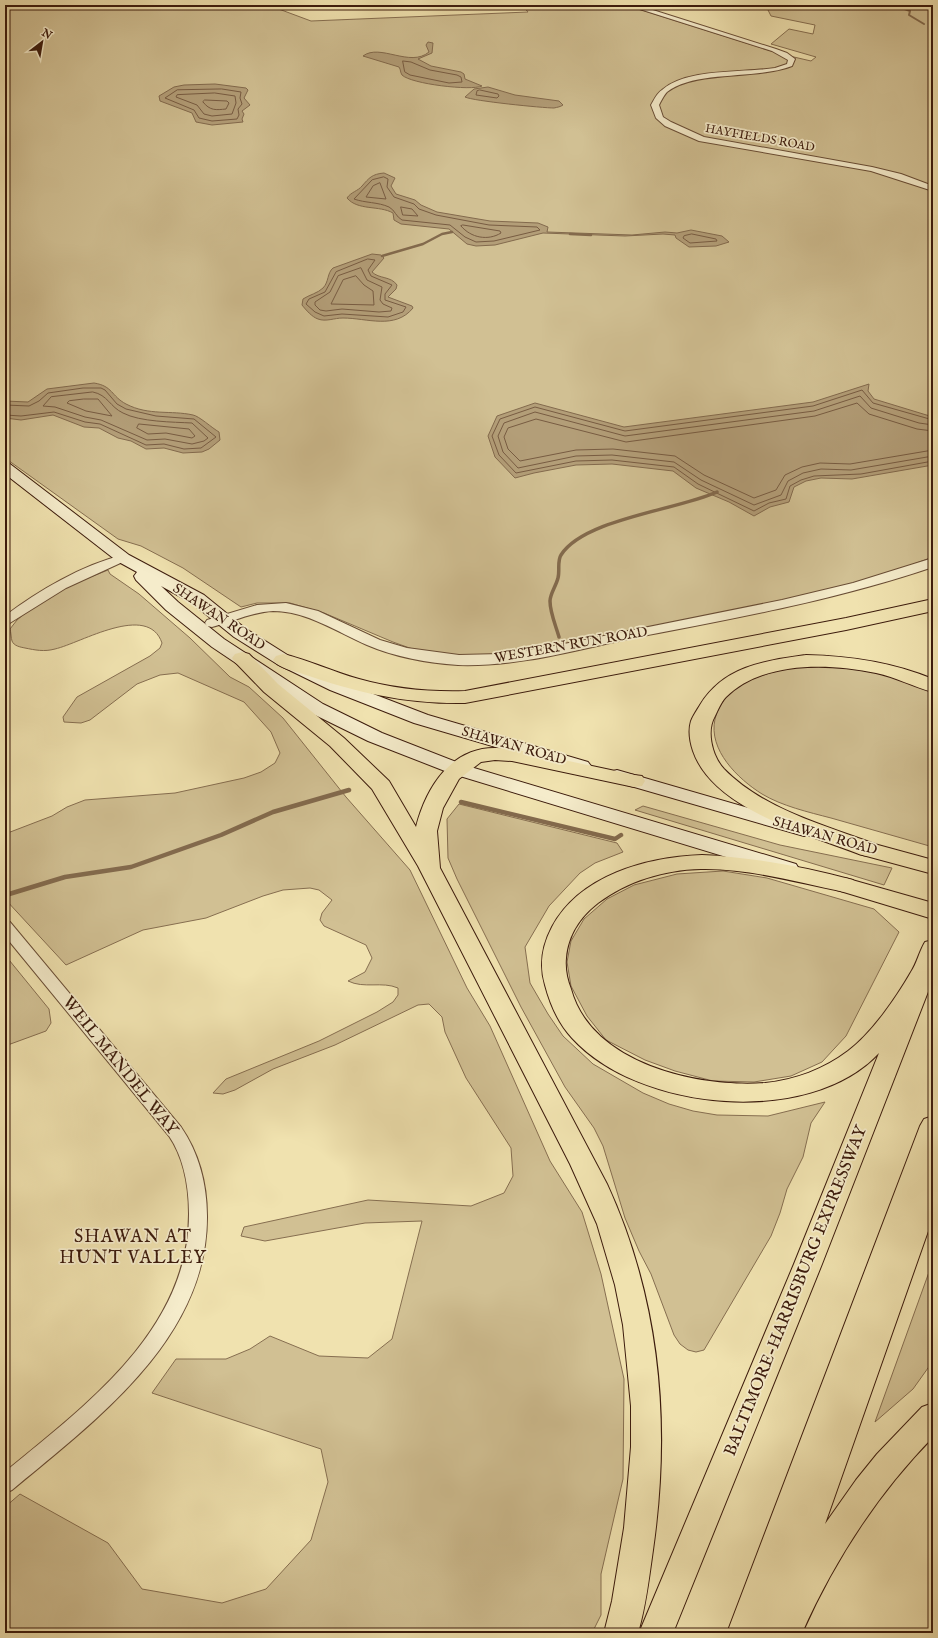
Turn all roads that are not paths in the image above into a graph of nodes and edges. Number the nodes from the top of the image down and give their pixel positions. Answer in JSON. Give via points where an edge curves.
{"nodes":[{"id":1,"x":630,"y":5,"type":"edge"},
{"id":2,"x":933,"y":188,"type":"edge"},
{"id":3,"x":5,"y":467,"type":"edge"},
{"id":4,"x":123,"y":558,"type":"junction"},
{"id":5,"x":933,"y":562,"type":"edge"},
{"id":6,"x":161,"y":595,"type":"junction"},
{"id":7,"x":933,"y":605,"type":"edge"},
{"id":8,"x":217,"y":621,"type":"junction"},
{"id":9,"x":5,"y":622,"type":"edge"},
{"id":10,"x":242,"y":658,"type":"junction"},
{"id":11,"x":283,"y":660,"type":"junction"},
{"id":12,"x":933,"y":686,"type":"edge"},
{"id":13,"x":457,"y":769,"type":"junction"},
{"id":14,"x":634,"y":781,"type":"junction"},
{"id":15,"x":867,"y":849,"type":"junction"},
{"id":16,"x":933,"y":867,"type":"edge"},
{"id":17,"x":429,"y":868,"type":"junction"},
{"id":18,"x":845,"y":885,"type":"junction"},
{"id":19,"x":933,"y":911,"type":"edge"},
{"id":20,"x":5,"y":926,"type":"edge"},
{"id":21,"x":928,"y":960,"type":"edge"},
{"id":22,"x":933,"y":1126,"type":"edge"},
{"id":23,"x":933,"y":1178,"type":"edge"},
{"id":24,"x":933,"y":1416,"type":"edge"},
{"id":25,"x":5,"y":1484,"type":"edge"},
{"id":26,"x":621,"y":1633,"type":"edge"},
{"id":27,"x":656,"y":1633,"type":"edge"},
{"id":28,"x":744,"y":1633,"type":"edge"},
{"id":29,"x":770,"y":1633,"type":"edge"},
{"id":30,"x":785,"y":1633,"type":"edge"}],
"edges":[{"from":1,"to":2,"type":"street","name":"HAYFIELDS ROAD","via":[[780,52],[792,59],[790,65],[779,70],[712,75],[669,88],[661,94],[654,105],[660,118],[668,124],[688,134],[716,142],[872,169]]},
{"from":3,"to":4,"type":"main road","name":"SHAWAN ROAD"},
{"from":4,"to":6,"type":"main road","name":"SHAWAN ROAD"},
{"from":4,"to":8,"type":"main road","name":"SHAWAN ROAD","via":[[198,599]]},
{"from":4,"to":9,"type":"street","via":[[71,579],[37,598]]},
{"from":5,"to":8,"type":"street","name":"WESTERN RUN ROAD","via":[[882,580],[787,605],[558,649],[487,659],[435,658],[394,649],[290,608],[260,608]]},
{"from":6,"to":8,"type":"main road","name":"SHAWAN ROAD"},
{"from":6,"to":10,"type":"main road","name":"SHAWAN ROAD","via":[[218,643]]},
{"from":7,"to":11,"type":"main road","via":[[838,626],[465,697],[418,698],[393,695],[366,689]]},
{"from":8,"to":10,"type":"main road","name":"SHAWAN ROAD","via":[[222,637]]},
{"from":8,"to":11,"type":"main road","name":"SHAWAN ROAD"},
{"from":10,"to":13,"type":"main road","name":"SHAWAN ROAD","via":[[296,696],[340,721],[402,749]]},
{"from":10,"to":17,"type":"main road","via":[[271,688],[337,742],[381,786]]},
{"from":11,"to":14,"type":"main road","name":"SHAWAN ROAD","via":[[336,686],[421,719]]},
{"from":12,"to":15,"type":"main road","via":[[875,666],[835,661],[800,661],[768,667],[738,679],[718,693],[704,713],[700,730],[702,749],[715,772],[725,782],[771,811]]},
{"from":13,"to":14,"type":"main road","via":[[482,755],[512,755]]},
{"from":13,"to":17,"type":"main road","via":[[436,798],[428,818],[426,832]]},
{"from":13,"to":18,"type":"main road","name":"SHAWAN ROAD"},
{"from":14,"to":15,"type":"main road","name":"SHAWAN ROAD"},
{"from":15,"to":16,"type":"main road","name":"SHAWAN ROAD"},
{"from":17,"to":26,"type":"main road","via":[[593,1183],[618,1244],[633,1300],[642,1351],[647,1441],[641,1528]]},
{"from":18,"to":19,"type":"main road","name":"SHAWAN ROAD"},
{"from":18,"to":21,"type":"main road","via":[[753,868],[702,862],[661,867],[623,878],[606,886],[578,907],[560,933],[553,965],[555,983],[567,1014],[594,1044],[646,1075],[669,1083],[714,1092],[766,1092],[821,1079],[842,1068],[872,1046]]},
{"from":20,"to":25,"type":"street","name":"WEIL MANDEL WAY","via":[[164,1116],[181,1140],[191,1166],[198,1196],[198,1224],[193,1264],[181,1298],[167,1324],[152,1346],[111,1393]]},
{"from":21,"to":27,"type":"main road","name":"BALTIMORE-HARRISBURG EXPRESSWAY","via":[[808,1264]]},
{"from":22,"to":28,"type":"main road"},
{"from":23,"to":29,"type":"main road"},
{"from":24,"to":30,"type":"main road","via":[[888,1464],[841,1528],[801,1594]]}]}
